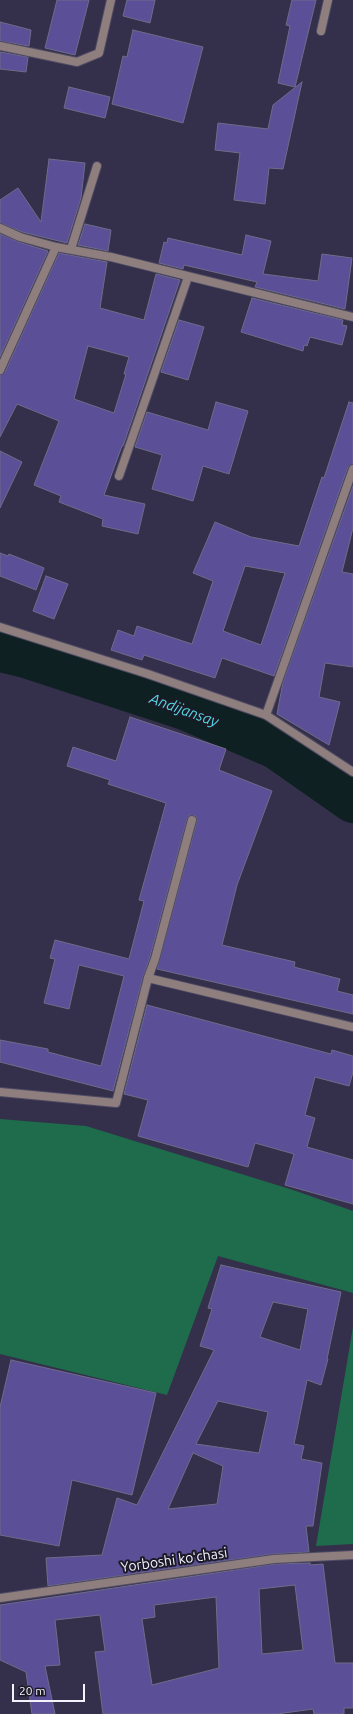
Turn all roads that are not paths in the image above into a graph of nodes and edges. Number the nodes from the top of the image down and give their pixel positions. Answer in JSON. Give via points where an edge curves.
{"nodes":[{"id":1,"x":111,"y":0,"type":"edge"},
{"id":2,"x":328,"y":0,"type":"edge"},
{"id":3,"x":321,"y":31,"type":"dead end"},
{"id":4,"x":0,"y":46,"type":"edge"},
{"id":5,"x":97,"y":166,"type":"dead end"},
{"id":6,"x":0,"y":228,"type":"edge"},
{"id":7,"x":56,"y":247,"type":"junction"},
{"id":8,"x":71,"y":249,"type":"junction"},
{"id":9,"x":188,"y":277,"type":"junction"},
{"id":10,"x":353,"y":317,"type":"edge"},
{"id":11,"x":0,"y":370,"type":"edge"},
{"id":12,"x":353,"y":469,"type":"edge"},
{"id":13,"x":119,"y":476,"type":"dead end"},
{"id":14,"x":0,"y":627,"type":"edge"},
{"id":15,"x":266,"y":715,"type":"junction"},
{"id":16,"x":353,"y":772,"type":"edge"},
{"id":17,"x":192,"y":820,"type":"dead end"},
{"id":18,"x":148,"y":978,"type":"junction"},
{"id":19,"x":353,"y":1027,"type":"edge"},
{"id":20,"x":0,"y":1092,"type":"edge"},
{"id":21,"x":353,"y":1555,"type":"edge"},
{"id":22,"x":0,"y":1598,"type":"edge"}],
"edges":[{"from":1,"to":4,"type":"street","via":[[99,53],[77,62]]},
{"from":2,"to":3,"type":"street"},
{"from":5,"to":8,"type":"street"},
{"from":6,"to":7,"type":"street","via":[[20,237]]},
{"from":7,"to":8,"type":"street"},
{"from":7,"to":11,"type":"street"},
{"from":8,"to":9,"type":"street"},
{"from":9,"to":10,"type":"street"},
{"from":9,"to":13,"type":"street"},
{"from":12,"to":15,"type":"street"},
{"from":14,"to":15,"type":"street"},
{"from":15,"to":16,"type":"street"},
{"from":17,"to":18,"type":"street"},
{"from":18,"to":19,"type":"street"},
{"from":18,"to":20,"type":"street","via":[[116,1103]]},
{"from":21,"to":22,"type":"street","name":"Yorboshi koʻchasi","via":[[274,1559]]}]}
